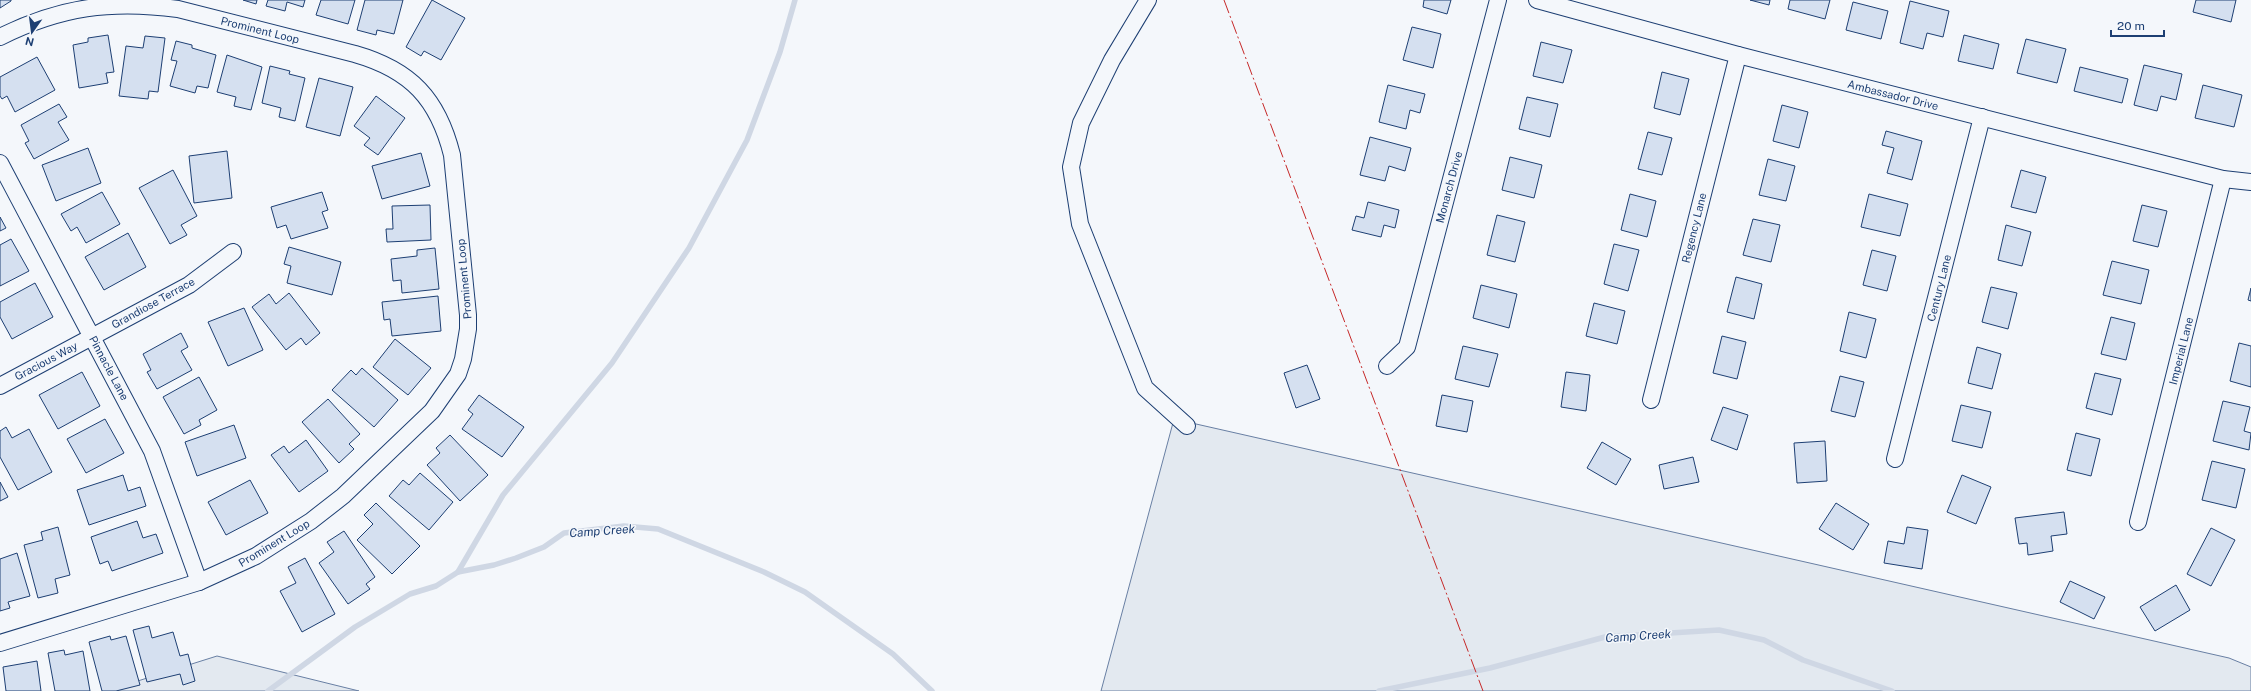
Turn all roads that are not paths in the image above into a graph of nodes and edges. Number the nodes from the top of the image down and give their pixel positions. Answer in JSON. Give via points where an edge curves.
{"nodes":[{"id":1,"x":1148,"y":0,"type":"edge"},
{"id":2,"x":1498,"y":0,"type":"edge"},
{"id":3,"x":1537,"y":0,"type":"edge"},
{"id":4,"x":0,"y":37,"type":"edge"},
{"id":5,"x":1738,"y":55,"type":"junction"},
{"id":6,"x":1982,"y":117,"type":"junction"},
{"id":7,"x":0,"y":163,"type":"edge"},
{"id":8,"x":2223,"y":179,"type":"junction"},
{"id":9,"x":2251,"y":182,"type":"edge"},
{"id":10,"x":232,"y":252,"type":"dead end"},
{"id":11,"x":92,"y":337,"type":"junction"},
{"id":12,"x":1387,"y":366,"type":"dead end"},
{"id":13,"x":0,"y":386,"type":"edge"},
{"id":14,"x":1651,"y":400,"type":"dead end"},
{"id":15,"x":1187,"y":426,"type":"dead end"},
{"id":16,"x":1895,"y":459,"type":"dead end"},
{"id":17,"x":2138,"y":522,"type":"dead end"},
{"id":18,"x":199,"y":582,"type":"junction"},
{"id":19,"x":0,"y":643,"type":"edge"}],
"edges":[{"from":1,"to":15,"type":"street","via":[[1112,60],[1081,123],[1071,167],[1080,224],[1144,388]]},
{"from":2,"to":12,"type":"street","name":"Monarch Drive","via":[[1407,347]]},
{"from":3,"to":5,"type":"street","name":"Ambassador Drive"},
{"from":4,"to":18,"type":"street","name":"Prominent Loop","via":[[30,22],[76,8],[111,3],[171,7],[355,54],[389,66],[422,91],[445,130],[452,155],[468,315],[466,344],[458,374],[432,411],[328,508],[256,556]]},
{"from":5,"to":6,"type":"street","name":"Ambassador Drive"},
{"from":5,"to":14,"type":"street","name":"Regency Lane"},
{"from":6,"to":8,"type":"street","name":"Ambassador Drive"},
{"from":6,"to":16,"type":"street","name":"Century Lane"},
{"from":7,"to":11,"type":"street","name":"Pinnacle Lane"},
{"from":8,"to":9,"type":"street","name":"Ambassador Drive"},
{"from":8,"to":17,"type":"street","name":"Imperial Lane"},
{"from":10,"to":11,"type":"street","name":"Grandiose Terrace","via":[[189,285]]},
{"from":11,"to":13,"type":"street","name":"Gracious Way"},
{"from":11,"to":18,"type":"street","name":"Pinnacle Lane","via":[[152,451]]},
{"from":18,"to":19,"type":"street","name":"Prominent Loop"}]}
